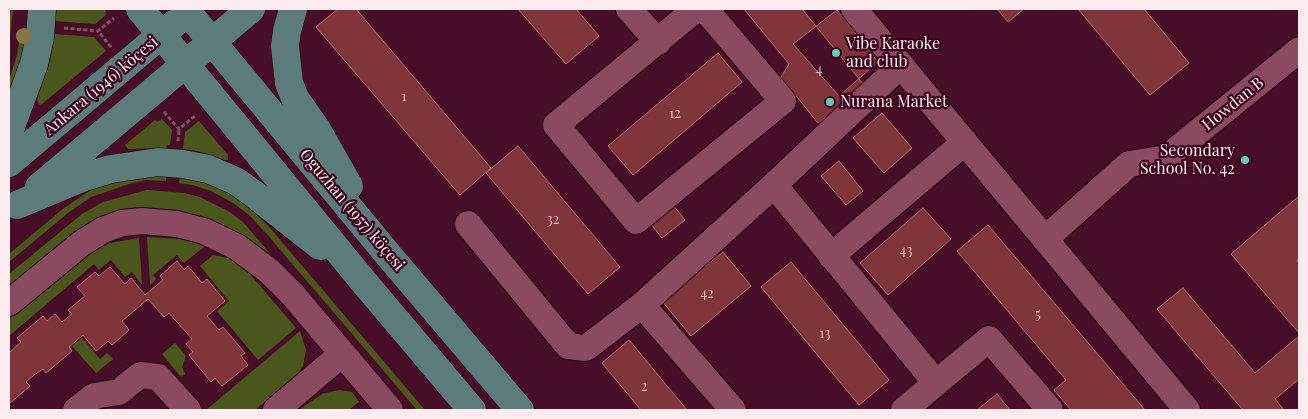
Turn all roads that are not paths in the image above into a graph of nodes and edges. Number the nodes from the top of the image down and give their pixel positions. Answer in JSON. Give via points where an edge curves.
{"nodes":[{"id":1,"x":140,"y":9,"type":"edge"},
{"id":2,"x":251,"y":9,"type":"edge"},
{"id":3,"x":294,"y":9,"type":"edge"},
{"id":4,"x":628,"y":9,"type":"edge"},
{"id":5,"x":696,"y":9,"type":"edge"},
{"id":6,"x":705,"y":9,"type":"edge"},
{"id":7,"x":854,"y":9,"type":"edge"},
{"id":8,"x":189,"y":10,"type":"edge"},
{"id":9,"x":49,"y":18,"type":"edge"},
{"id":10,"x":161,"y":35,"type":"junction"},
{"id":11,"x":212,"y":42,"type":"junction"},
{"id":12,"x":658,"y":42,"type":"junction"},
{"id":13,"x":1299,"y":50,"type":"edge"},
{"id":14,"x":185,"y":64,"type":"junction"},
{"id":15,"x":901,"y":65,"type":"junction"},
{"id":16,"x":9,"y":132,"type":"edge"},
{"id":17,"x":965,"y":142,"type":"junction"},
{"id":18,"x":9,"y":163,"type":"edge"},
{"id":19,"x":774,"y":185,"type":"junction"},
{"id":20,"x":13,"y":209,"type":"edge"},
{"id":21,"x":468,"y":224,"type":"dead end"},
{"id":22,"x":1045,"y":239,"type":"junction"},
{"id":23,"x":830,"y":256,"type":"junction"},
{"id":24,"x":390,"y":257,"type":"junction"},
{"id":25,"x":363,"y":280,"type":"junction"},
{"id":26,"x":9,"y":303,"type":"edge"},
{"id":27,"x":642,"y":305,"type":"junction"},
{"id":28,"x":342,"y":354,"type":"junction"},
{"id":29,"x":936,"y":383,"type":"junction"},
{"id":30,"x":76,"y":410,"type":"edge"},
{"id":31,"x":188,"y":410,"type":"edge"},
{"id":32,"x":276,"y":410,"type":"edge"},
{"id":33,"x":390,"y":410,"type":"edge"},
{"id":34,"x":472,"y":410,"type":"edge"},
{"id":35,"x":520,"y":410,"type":"edge"},
{"id":36,"x":733,"y":410,"type":"edge"},
{"id":37,"x":904,"y":410,"type":"edge"},
{"id":38,"x":1050,"y":410,"type":"edge"},
{"id":39,"x":1187,"y":410,"type":"edge"}],
"edges":[{"from":1,"to":10,"type":"main road"},
{"from":2,"to":11,"type":"main road"},
{"from":3,"to":24,"type":"main road","via":[[285,46],[287,71],[295,98],[316,128]]},
{"from":4,"to":12,"type":"lane"},
{"from":5,"to":12,"type":"lane"},
{"from":6,"to":12,"type":"lane","via":[[783,102],[636,221],[556,125]]},
{"from":7,"to":15,"type":"lane"},
{"from":8,"to":10,"type":"main road","name":"Ankara (1946) köçesi"},
{"from":8,"to":11,"type":"main road","name":"Oguzhan (1957) köçesi"},
{"from":9,"to":16,"type":"main road"},
{"from":10,"to":14,"type":"main road"},
{"from":10,"to":18,"type":"main road","name":"Ankara (1946) köçesi"},
{"from":11,"to":14,"type":"main road"},
{"from":11,"to":24,"type":"main road","name":"Oguzhan (1957) köçesi"},
{"from":13,"to":22,"type":"lane","name":"Howdan B","via":[[1166,158],[1129,164]]},
{"from":14,"to":20,"type":"main road"},
{"from":14,"to":25,"type":"main road"},
{"from":15,"to":17,"type":"lane"},
{"from":15,"to":19,"type":"lane"},
{"from":17,"to":22,"type":"lane"},
{"from":17,"to":23,"type":"lane"},
{"from":19,"to":23,"type":"lane"},
{"from":19,"to":27,"type":"lane"},
{"from":20,"to":25,"type":"main road","via":[[84,177],[111,169],[158,162],[183,164],[236,181]]},
{"from":21,"to":27,"type":"lane","via":[[568,346],[586,348]]},
{"from":22,"to":39,"type":"lane"},
{"from":23,"to":29,"type":"lane"},
{"from":24,"to":35,"type":"main road","name":"Oguzhan (1957) köçesi"},
{"from":25,"to":34,"type":"main road"},
{"from":26,"to":28,"type":"lane","via":[[82,243],[103,230],[142,220],[177,224],[204,231],[237,247],[269,270]]},
{"from":27,"to":36,"type":"lane"},
{"from":28,"to":32,"type":"lane"},
{"from":28,"to":33,"type":"lane"},
{"from":29,"to":37,"type":"lane"},
{"from":29,"to":38,"type":"lane","via":[[989,339]]},
{"from":30,"to":31,"type":"lane","via":[[94,396],[119,392],[140,376],[158,377]]}]}
